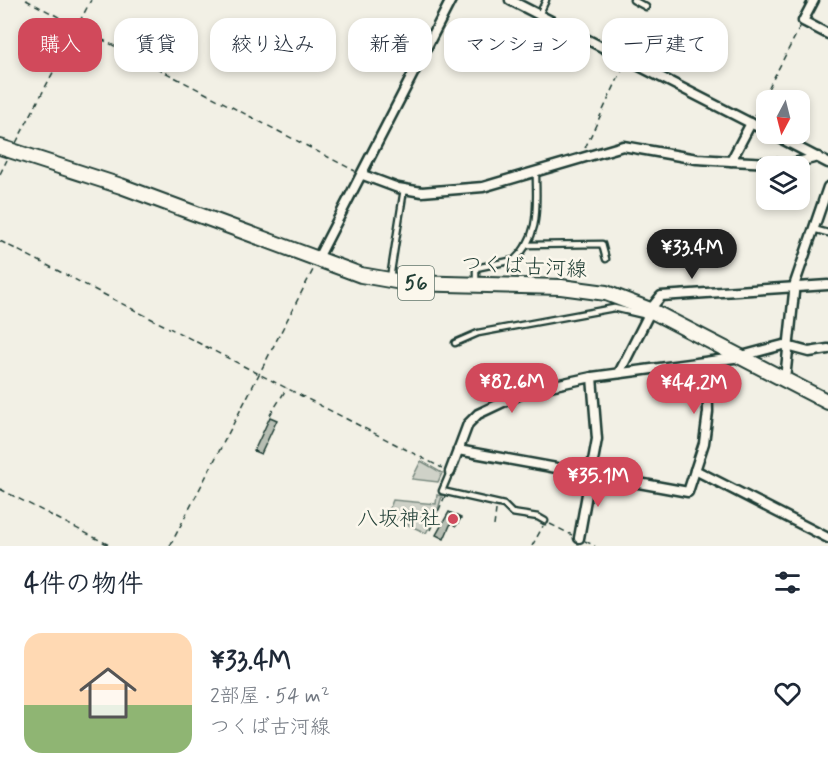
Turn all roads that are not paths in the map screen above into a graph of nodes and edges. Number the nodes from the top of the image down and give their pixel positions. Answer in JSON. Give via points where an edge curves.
{"nodes":[{"id":1,"x":451,"y":0,"type":"edge"},
{"id":2,"x":510,"y":0,"type":"edge"},
{"id":3,"x":546,"y":0,"type":"edge"},
{"id":4,"x":633,"y":0,"type":"edge"},
{"id":5,"x":814,"y":0,"type":"edge"},
{"id":6,"x":646,"y":7,"type":"dead end"},
{"id":7,"x":539,"y":15,"type":"junction"},
{"id":8,"x":828,"y":34,"type":"edge"},
{"id":9,"x":750,"y":123,"type":"junction"},
{"id":10,"x":756,"y":126,"type":"edge"},
{"id":11,"x":792,"y":144,"type":"edge"},
{"id":12,"x":6,"y":149,"type":"edge"},
{"id":13,"x":818,"y":157,"type":"junction"},
{"id":14,"x":731,"y":161,"type":"junction"},
{"id":15,"x":828,"y":163,"type":"edge"},
{"id":16,"x":536,"y":172,"type":"junction"},
{"id":17,"x":363,"y":175,"type":"junction"},
{"id":18,"x":828,"y":187,"type":"edge"},
{"id":19,"x":404,"y":189,"type":"junction"},
{"id":20,"x":813,"y":229,"type":"junction"},
{"id":21,"x":828,"y":233,"type":"edge"},
{"id":22,"x":526,"y":245,"type":"junction"},
{"id":23,"x":606,"y":259,"type":"dead end"},
{"id":24,"x":317,"y":260,"type":"junction"},
{"id":25,"x":389,"y":280,"type":"junction"},
{"id":26,"x":828,"y":285,"type":"edge"},
{"id":27,"x":476,"y":286,"type":"junction"},
{"id":28,"x":794,"y":287,"type":"junction"},
{"id":29,"x":649,"y":313,"type":"junction"},
{"id":30,"x":455,"y":343,"type":"dead end"},
{"id":31,"x":787,"y":345,"type":"junction"},
{"id":32,"x":828,"y":350,"type":"edge"},
{"id":33,"x":742,"y":356,"type":"junction"},
{"id":34,"x":707,"y":362,"type":"junction"},
{"id":35,"x":619,"y":373,"type":"junction"},
{"id":36,"x":592,"y":377,"type":"junction"},
{"id":37,"x":785,"y":379,"type":"junction"},
{"id":38,"x":828,"y":402,"type":"edge"},
{"id":39,"x":458,"y":450,"type":"junction"},
{"id":40,"x":695,"y":470,"type":"junction"},
{"id":41,"x":450,"y":472,"type":"joint"},
{"id":42,"x":591,"y":473,"type":"junction"},
{"id":43,"x":545,"y":521,"type":"road end"},
{"id":44,"x":579,"y":538,"type":"road end"},
{"id":45,"x":828,"y":538,"type":"edge"}],
"edges":[{"from":1,"to":17,"type":"street"},
{"from":2,"to":7,"type":"street"},
{"from":3,"to":7,"type":"lane"},
{"from":4,"to":6,"type":"lane"},
{"from":5,"to":8,"type":"street","via":[[803,21]]},
{"from":7,"to":9,"type":"street"},
{"from":9,"to":10,"type":"street"},
{"from":9,"to":14,"type":"street"},
{"from":11,"to":13,"type":"street"},
{"from":12,"to":24,"type":"main road","name":"つくば古河線","number":"56","via":[[121,186]]},
{"from":13,"to":14,"type":"street","via":[[790,164]]},
{"from":13,"to":15,"type":"street"},
{"from":14,"to":16,"type":"street","via":[[623,146]]},
{"from":16,"to":19,"type":"street","via":[[483,187],[422,192]]},
{"from":16,"to":22,"type":"lane","via":[[536,224]]},
{"from":17,"to":19,"type":"street"},
{"from":17,"to":24,"type":"street"},
{"from":18,"to":20,"type":"street"},
{"from":19,"to":25,"type":"lane"},
{"from":20,"to":21,"type":"lane"},
{"from":20,"to":28,"type":"street"},
{"from":22,"to":23,"type":"lane","via":[[602,244]]},
{"from":22,"to":27,"type":"lane","via":[[514,260],[476,268]]},
{"from":24,"to":25,"type":"main road","name":"つくば古河線","number":"56"},
{"from":25,"to":27,"type":"main road","name":"つくば古河線","number":"56"},
{"from":26,"to":28,"type":"street"},
{"from":27,"to":29,"type":"main road","name":"つくば古河線","number":"56","via":[[578,288],[606,293]]},
{"from":28,"to":29,"type":"street","via":[[665,295],[656,299]]},
{"from":28,"to":31,"type":"street"},
{"from":29,"to":30,"type":"lane","via":[[614,308],[478,333]]},
{"from":29,"to":33,"type":"main road","name":"つくば古河線","number":"56"},
{"from":29,"to":35,"type":"street"},
{"from":31,"to":32,"type":"street","via":[[809,352]]},
{"from":31,"to":33,"type":"street"},
{"from":31,"to":37,"type":"street"},
{"from":33,"to":34,"type":"street"},
{"from":33,"to":37,"type":"main road","name":"つくば古河線","number":"56"},
{"from":34,"to":35,"type":"street"},
{"from":34,"to":40,"type":"street","via":[[708,412]]},
{"from":35,"to":36,"type":"street"},
{"from":36,"to":39,"type":"street","via":[[528,391],[478,414],[468,424]]},
{"from":36,"to":42,"type":"street","via":[[597,439]]},
{"from":37,"to":38,"type":"main road","name":"つくば古河線","number":"56"},
{"from":39,"to":41,"type":"street"},
{"from":39,"to":42,"type":"street"},
{"from":40,"to":42,"type":"street","via":[[688,492]]},
{"from":40,"to":45,"type":"street"},
{"from":41,"to":43,"type":"lane","via":[[442,492],[497,503],[512,513]]},
{"from":42,"to":44,"type":"street"}]}
